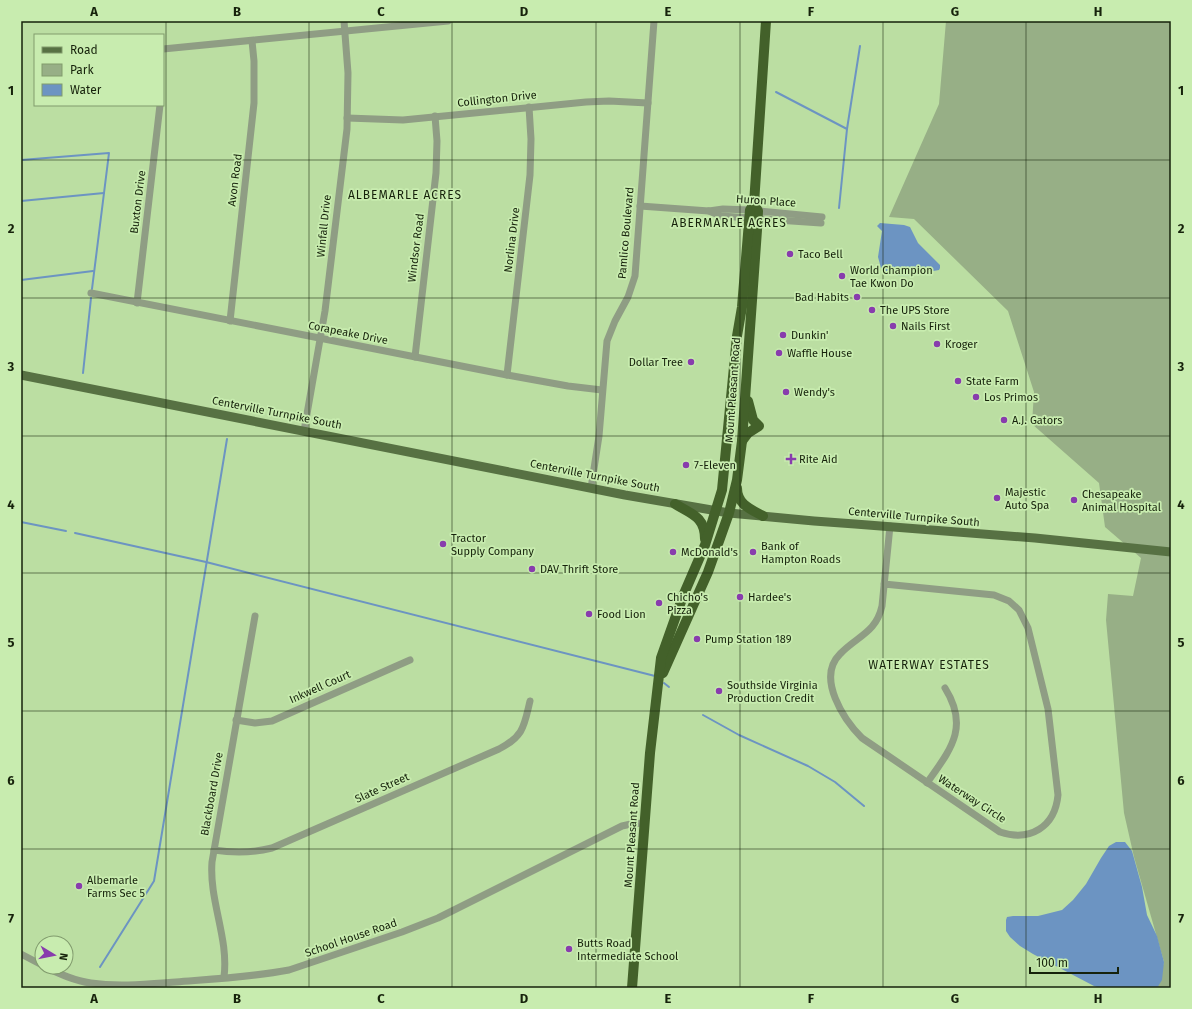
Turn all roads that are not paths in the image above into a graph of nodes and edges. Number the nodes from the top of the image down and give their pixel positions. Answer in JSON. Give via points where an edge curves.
{"nodes":[{"id":1,"x":344,"y":21,"type":"edge"},
{"id":2,"x":448,"y":21,"type":"edge"},
{"id":3,"x":654,"y":21,"type":"edge"},
{"id":4,"x":766,"y":21,"type":"edge"},
{"id":5,"x":345,"y":31,"type":"junction"},
{"id":6,"x":252,"y":41,"type":"junction"},
{"id":7,"x":164,"y":49,"type":"edge"},
{"id":8,"x":648,"y":103,"type":"junction"},
{"id":9,"x":160,"y":106,"type":"edge"},
{"id":10,"x":529,"y":107,"type":"junction"},
{"id":11,"x":435,"y":116,"type":"junction"},
{"id":12,"x":347,"y":118,"type":"junction"},
{"id":13,"x":640,"y":206,"type":"junction"},
{"id":14,"x":754,"y":212,"type":"junction"},
{"id":15,"x":821,"y":220,"type":"dead end"},
{"id":16,"x":91,"y":293,"type":"dead end"},
{"id":17,"x":137,"y":302,"type":"junction"},
{"id":18,"x":230,"y":321,"type":"junction"},
{"id":19,"x":321,"y":338,"type":"junction"},
{"id":20,"x":415,"y":357,"type":"junction"},
{"id":21,"x":21,"y":375,"type":"edge"},
{"id":22,"x":507,"y":375,"type":"junction"},
{"id":23,"x":732,"y":385,"type":"junction"},
{"id":24,"x":602,"y":390,"type":"junction"},
{"id":25,"x":746,"y":390,"type":"junction"},
{"id":26,"x":304,"y":431,"type":"junction"},
{"id":27,"x":742,"y":441,"type":"junction"},
{"id":28,"x":738,"y":480,"type":"junction"},
{"id":29,"x":591,"y":488,"type":"junction"},
{"id":30,"x":675,"y":504,"type":"junction"},
{"id":31,"x":716,"y":511,"type":"junction"},
{"id":32,"x":729,"y":513,"type":"junction"},
{"id":33,"x":763,"y":516,"type":"junction"},
{"id":34,"x":890,"y":526,"type":"junction"},
{"id":35,"x":705,"y":545,"type":"junction"},
{"id":36,"x":1171,"y":552,"type":"edge"},
{"id":37,"x":884,"y":584,"type":"junction"},
{"id":38,"x":255,"y":616,"type":"dead end"},
{"id":39,"x":410,"y":660,"type":"dead end"},
{"id":40,"x":658,"y":684,"type":"junction"},
{"id":41,"x":945,"y":688,"type":"dead end"},
{"id":42,"x":530,"y":701,"type":"dead end"},
{"id":43,"x":236,"y":720,"type":"junction"},
{"id":44,"x":927,"y":783,"type":"junction"},
{"id":45,"x":644,"y":823,"type":"junction"},
{"id":46,"x":214,"y":850,"type":"junction"},
{"id":47,"x":21,"y":954,"type":"edge"},
{"id":48,"x":34,"y":961,"type":"edge"},
{"id":49,"x":65,"y":975,"type":"edge"},
{"id":50,"x":224,"y":978,"type":"junction"},
{"id":51,"x":632,"y":988,"type":"edge"}],
"edges":[{"from":1,"to":5,"type":"street","name":"Winfall Drive"},
{"from":2,"to":5,"type":"street"},
{"from":3,"to":8,"type":"street","name":"Pamlico Boulevard"},
{"from":4,"to":14,"type":"highway","name":"Mount Pleasant Road"},
{"from":5,"to":6,"type":"street"},
{"from":5,"to":12,"type":"street","name":"Winfall Drive","via":[[348,73]]},
{"from":6,"to":7,"type":"street"},
{"from":6,"to":18,"type":"street","name":"Avon Road","via":[[254,103]]},
{"from":8,"to":10,"type":"street","name":"Collington Drive","via":[[609,101]]},
{"from":8,"to":13,"type":"street","name":"Pamlico Boulevard"},
{"from":9,"to":17,"type":"street","name":"Buxton Drive"},
{"from":10,"to":11,"type":"street","name":"Collington Drive"},
{"from":10,"to":22,"type":"street","name":"Norlina Drive","via":[[530,175]]},
{"from":11,"to":12,"type":"street","name":"Collington Drive","via":[[403,120]]},
{"from":11,"to":20,"type":"street","name":"Windsor Road","via":[[436,173]]},
{"from":12,"to":19,"type":"street","name":"Winfall Drive"},
{"from":13,"to":14,"type":"street","name":"Huron Place"},
{"from":13,"to":24,"type":"street","name":"Pamlico Boulevard","via":[[634,276],[628,297],[614,321],[607,341]]},
{"from":14,"to":15,"type":"street","name":"Huron Place"},
{"from":14,"to":23,"type":"highway","name":"Mount Pleasant Road"},
{"from":14,"to":25,"type":"highway","name":"Mount Pleasant Road"},
{"from":16,"to":17,"type":"street","name":"Corapeake Drive"},
{"from":17,"to":18,"type":"street","name":"Corapeake Drive"},
{"from":18,"to":19,"type":"street","name":"Corapeake Drive"},
{"from":19,"to":20,"type":"street","name":"Corapeake Drive"},
{"from":19,"to":26,"type":"street","name":"Winfall Drive"},
{"from":20,"to":22,"type":"street","name":"Corapeake Drive"},
{"from":21,"to":26,"type":"main road","name":"Centerville Turnpike South"},
{"from":22,"to":24,"type":"street","name":"Corapeake Drive"},
{"from":23,"to":25,"type":"highway"},
{"from":23,"to":31,"type":"highway","name":"Mount Pleasant Road","via":[[725,467]]},
{"from":24,"to":29,"type":"street","name":"Pamlico Boulevard"},
{"from":25,"to":27,"type":"highway","name":"Mount Pleasant Road"},
{"from":25,"to":27,"type":"highway","via":[[753,420],[759,426],[748,433]]},
{"from":26,"to":29,"type":"main road","name":"Centerville Turnpike South"},
{"from":27,"to":28,"type":"highway","name":"Mount Pleasant Road"},
{"from":28,"to":32,"type":"highway","name":"Mount Pleasant Road"},
{"from":28,"to":33,"type":"highway","via":[[737,494],[740,501]]},
{"from":29,"to":30,"type":"main road","name":"Centerville Turnpike South"},
{"from":30,"to":31,"type":"main road","name":"Centerville Turnpike South"},
{"from":30,"to":35,"type":"highway","via":[[702,523]]},
{"from":31,"to":32,"type":"main road","name":"Centerville Turnpike South"},
{"from":31,"to":35,"type":"highway","name":"Mount Pleasant Road"},
{"from":32,"to":33,"type":"main road","name":"Centerville Turnpike South"},
{"from":32,"to":40,"type":"highway","name":"Mount Pleasant Road","via":[[708,572]]},
{"from":33,"to":34,"type":"main road","name":"Centerville Turnpike South"},
{"from":34,"to":36,"type":"main road","name":"Centerville Turnpike South"},
{"from":34,"to":37,"type":"street","name":"Waterway Circle"},
{"from":35,"to":40,"type":"highway","name":"Mount Pleasant Road","via":[[668,636],[661,658]]},
{"from":37,"to":44,"type":"street","name":"Waterway Circle","via":[[881,610],[875,624],[841,652],[834,662],[831,674],[833,688],[843,714],[853,729]]},
{"from":37,"to":44,"type":"street","name":"Waterway Circle","via":[[985,593],[1010,601],[1026,621],[1044,692],[1058,795],[1054,813],[1042,827],[1023,835],[1000,832]]},
{"from":38,"to":43,"type":"street","name":"Blackboard Drive"},
{"from":39,"to":43,"type":"street","name":"Inkwell Court","via":[[272,721],[255,723]]},
{"from":40,"to":45,"type":"highway","name":"Mount Pleasant Road"},
{"from":41,"to":44,"type":"street","via":[[956,711],[957,730],[953,743]]},
{"from":42,"to":46,"type":"street","name":"Slate Street","via":[[524,725],[519,735],[509,744],[272,848],[249,852]]},
{"from":43,"to":46,"type":"street","name":"Blackboard Drive"},
{"from":45,"to":50,"type":"street","name":"School House Road","via":[[622,826],[447,914],[402,932],[288,970]]},
{"from":45,"to":51,"type":"highway","name":"Mount Pleasant Road"},
{"from":46,"to":50,"type":"street","name":"Blackboard Drive","via":[[212,877],[224,947]]},
{"from":47,"to":48,"type":"street"},
{"from":49,"to":50,"type":"street","name":"School House Road","via":[[116,985]]}]}
